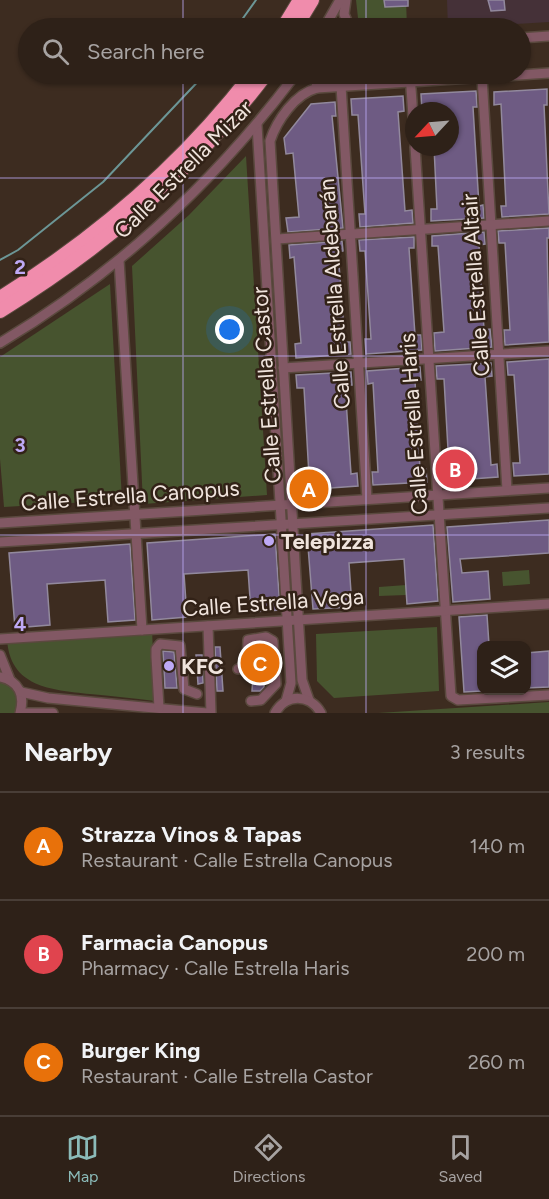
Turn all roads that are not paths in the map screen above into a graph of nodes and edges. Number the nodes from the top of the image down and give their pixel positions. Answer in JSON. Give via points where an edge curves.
{"nodes":[{"id":1,"x":300,"y":0,"type":"edge"},
{"id":2,"x":312,"y":0,"type":"edge"},
{"id":3,"x":340,"y":0,"type":"edge"},
{"id":4,"x":346,"y":0,"type":"edge"},
{"id":5,"x":289,"y":18,"type":"edge"},
{"id":6,"x":301,"y":18,"type":"edge"},
{"id":7,"x":330,"y":18,"type":"edge"},
{"id":8,"x":346,"y":18,"type":"edge"},
{"id":9,"x":549,"y":36,"type":"edge"},
{"id":10,"x":531,"y":37,"type":"edge"},
{"id":11,"x":549,"y":73,"type":"edge"},
{"id":12,"x":531,"y":74,"type":"edge"},
{"id":13,"x":244,"y":84,"type":"edge"},
{"id":14,"x":258,"y":84,"type":"edge"},
{"id":15,"x":289,"y":84,"type":"edge"},
{"id":16,"x":316,"y":84,"type":"edge"},
{"id":17,"x":358,"y":84,"type":"edge"},
{"id":18,"x":411,"y":84,"type":"edge"},
{"id":19,"x":482,"y":84,"type":"edge"},
{"id":20,"x":340,"y":86,"type":"junction"},
{"id":21,"x":317,"y":88,"type":"junction"},
{"id":22,"x":412,"y":102,"type":"edge"},
{"id":23,"x":257,"y":125,"type":"junction"},
{"id":24,"x":416,"y":156,"type":"edge"},
{"id":25,"x":549,"y":222,"type":"edge"},
{"id":26,"x":489,"y":225,"type":"junction"},
{"id":27,"x":420,"y":230,"type":"junction"},
{"id":28,"x":350,"y":234,"type":"junction"},
{"id":29,"x":277,"y":239,"type":"junction"},
{"id":30,"x":119,"y":261,"type":"junction"},
{"id":31,"x":0,"y":298,"type":"edge"},
{"id":32,"x":0,"y":311,"type":"edge"},
{"id":33,"x":0,"y":343,"type":"edge"},
{"id":34,"x":549,"y":351,"type":"edge"},
{"id":35,"x":499,"y":354,"type":"junction"},
{"id":36,"x":428,"y":359,"type":"junction"},
{"id":37,"x":358,"y":363,"type":"junction"},
{"id":38,"x":283,"y":368,"type":"junction"},
{"id":39,"x":549,"y":488,"type":"edge"},
{"id":40,"x":507,"y":490,"type":"junction"},
{"id":41,"x":437,"y":495,"type":"junction"},
{"id":42,"x":367,"y":499,"type":"junction"},
{"id":43,"x":293,"y":504,"type":"junction"},
{"id":44,"x":280,"y":505,"type":"junction"},
{"id":45,"x":549,"y":508,"type":"edge"},
{"id":46,"x":134,"y":514,"type":"junction"},
{"id":47,"x":438,"y":515,"type":"junction"},
{"id":48,"x":0,"y":524,"type":"edge"},
{"id":49,"x":293,"y":524,"type":"junction"},
{"id":50,"x":282,"y":525,"type":"junction"},
{"id":51,"x":135,"y":534,"type":"junction"},
{"id":52,"x":0,"y":541,"type":"edge"},
{"id":53,"x":549,"y":604,"type":"edge"},
{"id":54,"x":445,"y":610,"type":"junction"},
{"id":55,"x":287,"y":620,"type":"junction"},
{"id":56,"x":298,"y":620,"type":"junction"},
{"id":57,"x":208,"y":626,"type":"junction"},
{"id":58,"x":142,"y":630,"type":"junction"},
{"id":59,"x":0,"y":639,"type":"edge"},
{"id":60,"x":0,"y":656,"type":"edge"},
{"id":61,"x":238,"y":669,"type":"dead end"},
{"id":62,"x":0,"y":677,"type":"edge"},
{"id":63,"x":10,"y":680,"type":"junction"},
{"id":64,"x":21,"y":692,"type":"junction"},
{"id":65,"x":197,"y":694,"type":"dead end"},
{"id":66,"x":549,"y":695,"type":"edge"},
{"id":67,"x":309,"y":700,"type":"junction"},
{"id":68,"x":251,"y":701,"type":"dead end"},
{"id":69,"x":286,"y":701,"type":"junction"},
{"id":70,"x":159,"y":708,"type":"junction"},
{"id":71,"x":20,"y":713,"type":"edge"},
{"id":72,"x":26,"y":713,"type":"edge"},
{"id":73,"x":53,"y":713,"type":"edge"},
{"id":74,"x":209,"y":713,"type":"edge"},
{"id":75,"x":274,"y":713,"type":"edge"},
{"id":76,"x":321,"y":713,"type":"edge"}],
"edges":[{"from":1,"to":5,"type":"highway"},
{"from":2,"to":6,"type":"highway"},
{"from":3,"to":7,"type":"street"},
{"from":4,"to":8,"type":"street"},
{"from":9,"to":10,"type":"street"},
{"from":11,"to":12,"type":"street"},
{"from":13,"to":31,"type":"highway","via":[[200,138],[137,199],[59,260]]},
{"from":14,"to":32,"type":"highway","via":[[208,145],[143,208],[102,243]]},
{"from":15,"to":23,"type":"street","name":"Calle Estrella Mizar"},
{"from":16,"to":21,"type":"street"},
{"from":17,"to":20,"type":"street"},
{"from":18,"to":22,"type":"street"},
{"from":19,"to":26,"type":"street","name":"Calle Estrella Altair"},
{"from":20,"to":21,"type":"street"},
{"from":20,"to":28,"type":"street","name":"Calle Estrella Aldebarán"},
{"from":21,"to":29,"type":"street","name":"Calle Estrella Castor","via":[[300,97],[275,125],[270,141]]},
{"from":23,"to":30,"type":"street","name":"Calle Estrella Mizar","via":[[172,215]]},
{"from":23,"to":44,"type":"street","name":"Calle Estrella Castor"},
{"from":24,"to":27,"type":"street","name":"Calle Estrella Haris"},
{"from":25,"to":26,"type":"street"},
{"from":26,"to":27,"type":"street"},
{"from":26,"to":35,"type":"street","name":"Calle Estrella Altair"},
{"from":27,"to":28,"type":"street"},
{"from":27,"to":36,"type":"street","name":"Calle Estrella Haris"},
{"from":28,"to":29,"type":"street"},
{"from":28,"to":37,"type":"street","name":"Calle Estrella Aldebarán"},
{"from":29,"to":38,"type":"street","name":"Calle Estrella Castor"},
{"from":30,"to":33,"type":"street","name":"Calle Estrella Mizar","via":[[46,315]]},
{"from":30,"to":46,"type":"street"},
{"from":34,"to":35,"type":"street"},
{"from":35,"to":36,"type":"street"},
{"from":35,"to":40,"type":"street","name":"Calle Estrella Altair"},
{"from":36,"to":37,"type":"street"},
{"from":36,"to":41,"type":"street","name":"Calle Estrella Haris"},
{"from":37,"to":38,"type":"street"},
{"from":37,"to":42,"type":"street","name":"Calle Estrella Aldebarán"},
{"from":38,"to":43,"type":"street","name":"Calle Estrella Castor"},
{"from":39,"to":40,"type":"street","name":"Calle Estrella Canopus"},
{"from":40,"to":41,"type":"street","name":"Calle Estrella Canopus"},
{"from":41,"to":42,"type":"street","name":"Calle Estrella Canopus"},
{"from":41,"to":47,"type":"street","name":"Calle Estrella Haris"},
{"from":42,"to":43,"type":"street","name":"Calle Estrella Canopus"},
{"from":43,"to":44,"type":"street","name":"Calle Estrella Canopus"},
{"from":43,"to":49,"type":"street","name":"Calle Estrella Castor"},
{"from":44,"to":46,"type":"street","name":"Calle Estrella Canopus"},
{"from":44,"to":50,"type":"street","name":"Calle Estrella Castor"},
{"from":45,"to":47,"type":"street","name":"Calle Estrella Canopus"},
{"from":46,"to":48,"type":"street","name":"Calle Estrella Canopus"},
{"from":46,"to":51,"type":"street"},
{"from":47,"to":49,"type":"street","name":"Calle Estrella Canopus"},
{"from":47,"to":54,"type":"street","name":"Calle Estrella Haris"},
{"from":48,"to":52,"type":"street"},
{"from":49,"to":50,"type":"street","name":"Calle Estrella Canopus"},
{"from":49,"to":56,"type":"street","name":"Calle Estrella Castor"},
{"from":50,"to":51,"type":"street","name":"Calle Estrella Canopus"},
{"from":50,"to":55,"type":"street","name":"Calle Estrella Castor"},
{"from":51,"to":52,"type":"street","name":"Calle Estrella Canopus"},
{"from":51,"to":58,"type":"street"},
{"from":53,"to":54,"type":"street","name":"Calle Estrella Vega"},
{"from":54,"to":56,"type":"street","name":"Calle Estrella Vega"},
{"from":54,"to":66,"type":"street","name":"Calle Estrella Haris","via":[[449,690],[453,698]]},
{"from":55,"to":56,"type":"street","name":"Calle Estrella Vega"},
{"from":55,"to":57,"type":"street","name":"Calle Estrella Vega"},
{"from":55,"to":69,"type":"street","name":"Calle Estrella Castor","via":[[291,683]]},
{"from":56,"to":67,"type":"street","name":"Calle Estrella Castor","via":[[302,682]]},
{"from":57,"to":58,"type":"street","name":"Calle Estrella Vega"},
{"from":57,"to":74,"type":"street"},
{"from":58,"to":59,"type":"street","name":"Calle Estrella Vega"},
{"from":60,"to":63,"type":"street"},
{"from":61,"to":68,"type":"street","via":[[247,666],[248,640],[273,641],[276,684],[261,700]]},
{"from":62,"to":63,"type":"street"},
{"from":63,"to":64,"type":"street"},
{"from":64,"to":70,"type":"street"},
{"from":64,"to":71,"type":"street"},
{"from":65,"to":70,"type":"street","via":[[184,689],[180,646],[160,644],[156,649]]},
{"from":67,"to":69,"type":"street"},
{"from":67,"to":76,"type":"street"},
{"from":69,"to":75,"type":"street"},
{"from":70,"to":74,"type":"street"},
{"from":72,"to":73,"type":"street"}]}
